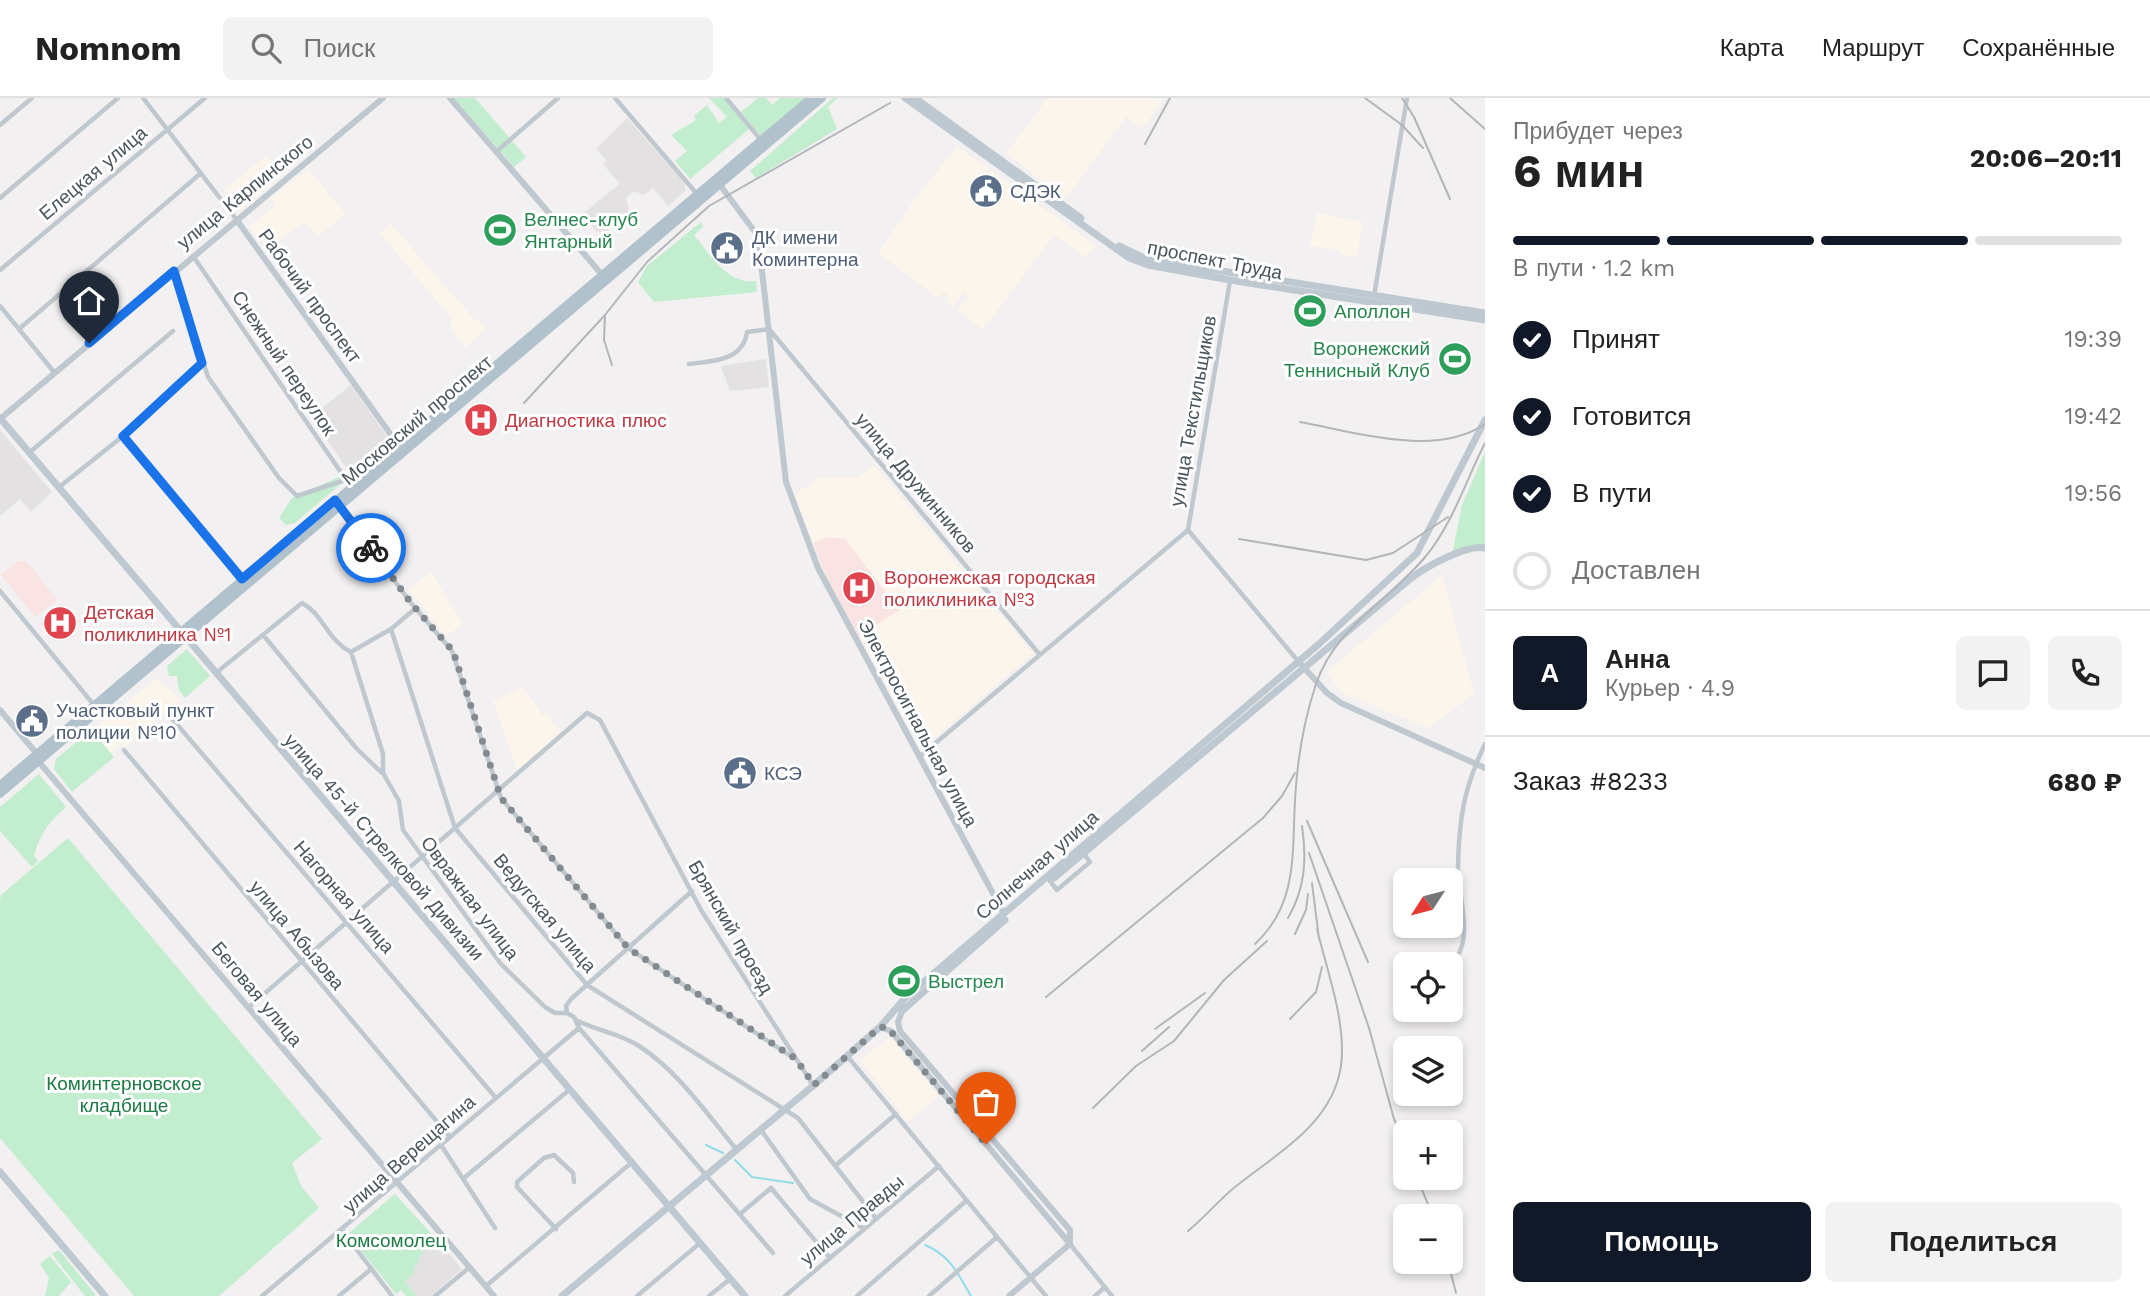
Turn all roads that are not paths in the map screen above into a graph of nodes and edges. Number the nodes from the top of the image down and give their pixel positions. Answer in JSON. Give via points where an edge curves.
{"nodes":[{"id":1,"x":32,"y":98,"type":"edge"},
{"id":2,"x":118,"y":98,"type":"edge"},
{"id":3,"x":143,"y":98,"type":"edge"},
{"id":4,"x":205,"y":98,"type":"edge"},
{"id":5,"x":383,"y":98,"type":"edge"},
{"id":6,"x":450,"y":98,"type":"edge"},
{"id":7,"x":558,"y":98,"type":"edge"},
{"id":8,"x":615,"y":98,"type":"edge"},
{"id":9,"x":726,"y":98,"type":"edge"},
{"id":10,"x":811,"y":98,"type":"edge"},
{"id":11,"x":822,"y":98,"type":"edge"},
{"id":12,"x":905,"y":98,"type":"edge"},
{"id":13,"x":915,"y":98,"type":"edge"},
{"id":14,"x":1407,"y":98,"type":"edge"},
{"id":15,"x":0,"y":125,"type":"edge"},
{"id":16,"x":166,"y":130,"type":"junction"},
{"id":17,"x":761,"y":140,"type":"junction"},
{"id":18,"x":496,"y":152,"type":"junction"},
{"id":19,"x":201,"y":173,"type":"junction"},
{"id":20,"x":720,"y":185,"type":"junction"},
{"id":21,"x":697,"y":194,"type":"junction"},
{"id":22,"x":0,"y":198,"type":"edge"},
{"id":23,"x":236,"y":219,"type":"junction"},
{"id":24,"x":1082,"y":222,"type":"junction"},
{"id":25,"x":192,"y":255,"type":"junction"},
{"id":26,"x":0,"y":270,"type":"edge"},
{"id":27,"x":174,"y":271,"type":"junction"},
{"id":28,"x":1231,"y":276,"type":"junction"},
{"id":29,"x":604,"y":277,"type":"junction"},
{"id":30,"x":1373,"y":300,"type":"junction"},
{"id":31,"x":0,"y":306,"type":"edge"},
{"id":32,"x":1485,"y":313,"type":"edge"},
{"id":33,"x":1485,"y":320,"type":"edge"},
{"id":34,"x":19,"y":329,"type":"junction"},
{"id":35,"x":769,"y":329,"type":"junction"},
{"id":36,"x":173,"y":331,"type":"dead end"},
{"id":37,"x":202,"y":363,"type":"junction"},
{"id":38,"x":689,"y":364,"type":"dead end"},
{"id":39,"x":54,"y":372,"type":"junction"},
{"id":40,"x":0,"y":419,"type":"edge"},
{"id":41,"x":1485,"y":420,"type":"edge"},
{"id":42,"x":123,"y":436,"type":"junction"},
{"id":43,"x":399,"y":446,"type":"junction"},
{"id":44,"x":29,"y":453,"type":"junction"},
{"id":45,"x":348,"y":483,"type":"junction"},
{"id":46,"x":58,"y":488,"type":"junction"},
{"id":47,"x":337,"y":504,"type":"junction"},
{"id":48,"x":1188,"y":530,"type":"junction"},
{"id":49,"x":1485,"y":548,"type":"edge"},
{"id":50,"x":242,"y":579,"type":"junction"},
{"id":51,"x":0,"y":591,"type":"edge"},
{"id":52,"x":416,"y":608,"type":"junction"},
{"id":53,"x":1342,"y":622,"type":"junction"},
{"id":54,"x":391,"y":629,"type":"junction"},
{"id":55,"x":1349,"y":631,"type":"junction"},
{"id":56,"x":182,"y":635,"type":"junction"},
{"id":57,"x":264,"y":636,"type":"junction"},
{"id":58,"x":351,"y":652,"type":"junction"},
{"id":59,"x":1040,"y":655,"type":"junction"},
{"id":60,"x":1301,"y":665,"type":"junction"},
{"id":61,"x":215,"y":674,"type":"junction"},
{"id":62,"x":95,"y":706,"type":"junction"},
{"id":63,"x":0,"y":710,"type":"edge"},
{"id":64,"x":169,"y":715,"type":"dead end"},
{"id":65,"x":1485,"y":744,"type":"edge"},
{"id":66,"x":124,"y":750,"type":"dead end"},
{"id":67,"x":919,"y":757,"type":"junction"},
{"id":68,"x":38,"y":758,"type":"junction"},
{"id":69,"x":1476,"y":764,"type":"junction"},
{"id":70,"x":1485,"y":768,"type":"edge"},
{"id":71,"x":383,"y":774,"type":"junction"},
{"id":72,"x":0,"y":785,"type":"edge"},
{"id":73,"x":497,"y":792,"type":"junction"},
{"id":74,"x":0,"y":794,"type":"edge"},
{"id":75,"x":455,"y":828,"type":"junction"},
{"id":76,"x":423,"y":855,"type":"junction"},
{"id":77,"x":392,"y":883,"type":"junction"},
{"id":78,"x":692,"y":891,"type":"junction"},
{"id":79,"x":1006,"y":916,"type":"junction"},
{"id":80,"x":348,"y":923,"type":"junction"},
{"id":81,"x":628,"y":948,"type":"junction"},
{"id":82,"x":1459,"y":952,"type":"edge"},
{"id":83,"x":302,"y":962,"type":"junction"},
{"id":84,"x":587,"y":985,"type":"junction"},
{"id":85,"x":248,"y":1008,"type":"junction"},
{"id":86,"x":902,"y":1011,"type":"junction"},
{"id":87,"x":566,"y":1013,"type":"junction"},
{"id":88,"x":578,"y":1021,"type":"junction"},
{"id":89,"x":880,"y":1027,"type":"junction"},
{"id":90,"x":579,"y":1028,"type":"junction"},
{"id":91,"x":893,"y":1034,"type":"junction"},
{"id":92,"x":847,"y":1056,"type":"junction"},
{"id":93,"x":542,"y":1058,"type":"junction"},
{"id":94,"x":796,"y":1059,"type":"junction"},
{"id":95,"x":814,"y":1085,"type":"junction"},
{"id":96,"x":569,"y":1090,"type":"junction"},
{"id":97,"x":496,"y":1098,"type":"junction"},
{"id":98,"x":784,"y":1110,"type":"junction"},
{"id":99,"x":896,"y":1114,"type":"junction"},
{"id":100,"x":761,"y":1130,"type":"junction"},
{"id":101,"x":450,"y":1137,"type":"junction"},
{"id":102,"x":441,"y":1144,"type":"junction"},
{"id":103,"x":737,"y":1150,"type":"junction"},
{"id":104,"x":631,"y":1163,"type":"junction"},
{"id":105,"x":836,"y":1165,"type":"junction"},
{"id":106,"x":939,"y":1166,"type":"junction"},
{"id":107,"x":707,"y":1175,"type":"junction"},
{"id":108,"x":1,"y":1176,"type":"edge"},
{"id":109,"x":464,"y":1178,"type":"junction"},
{"id":110,"x":397,"y":1182,"type":"junction"},
{"id":111,"x":575,"y":1182,"type":"dead end"},
{"id":112,"x":967,"y":1201,"type":"junction"},
{"id":113,"x":668,"y":1206,"type":"junction"},
{"id":114,"x":1042,"y":1210,"type":"junction"},
{"id":115,"x":740,"y":1214,"type":"junction"},
{"id":116,"x":1056,"y":1214,"type":"junction"},
{"id":117,"x":875,"y":1217,"type":"junction"},
{"id":118,"x":495,"y":1228,"type":"dead end"},
{"id":119,"x":863,"y":1228,"type":"junction"},
{"id":120,"x":556,"y":1229,"type":"junction"},
{"id":121,"x":342,"y":1230,"type":"junction"},
{"id":122,"x":997,"y":1237,"type":"junction"},
{"id":123,"x":700,"y":1243,"type":"junction"},
{"id":124,"x":1070,"y":1244,"type":"junction"},
{"id":125,"x":773,"y":1253,"type":"dead end"},
{"id":126,"x":830,"y":1257,"type":"junction"},
{"id":127,"x":470,"y":1267,"type":"junction"},
{"id":128,"x":371,"y":1269,"type":"junction"},
{"id":129,"x":1031,"y":1278,"type":"junction"},
{"id":130,"x":730,"y":1279,"type":"junction"},
{"id":131,"x":486,"y":1286,"type":"junction"},
{"id":132,"x":1105,"y":1287,"type":"junction"},
{"id":133,"x":99,"y":1296,"type":"edge"},
{"id":134,"x":105,"y":1296,"type":"edge"},
{"id":135,"x":262,"y":1296,"type":"edge"},
{"id":136,"x":339,"y":1296,"type":"edge"},
{"id":137,"x":392,"y":1296,"type":"edge"},
{"id":138,"x":435,"y":1296,"type":"edge"},
{"id":139,"x":494,"y":1296,"type":"edge"},
{"id":140,"x":562,"y":1296,"type":"edge"},
{"id":141,"x":637,"y":1296,"type":"edge"},
{"id":142,"x":709,"y":1296,"type":"edge"},
{"id":143,"x":745,"y":1296,"type":"edge"},
{"id":144,"x":785,"y":1296,"type":"edge"},
{"id":145,"x":857,"y":1296,"type":"edge"},
{"id":146,"x":929,"y":1296,"type":"edge"},
{"id":147,"x":1009,"y":1296,"type":"edge"},
{"id":148,"x":1045,"y":1296,"type":"edge"},
{"id":149,"x":1095,"y":1296,"type":"edge"},
{"id":150,"x":1112,"y":1296,"type":"edge"}],
"edges":[{"from":1,"to":15,"type":"street"},
{"from":2,"to":22,"type":"street"},
{"from":3,"to":16,"type":"street","name":"Рабочий проспект"},
{"from":4,"to":16,"type":"street","name":"Елецкая улица"},
{"from":5,"to":23,"type":"street","name":"улица Карпинского"},
{"from":6,"to":18,"type":"street"},
{"from":7,"to":18,"type":"street"},
{"from":8,"to":21,"type":"street"},
{"from":9,"to":17,"type":"street"},
{"from":10,"to":17,"type":"main road","name":"Московский проспект"},
{"from":11,"to":20,"type":"main road","name":"Московский проспект"},
{"from":12,"to":24,"type":"main road","name":"проспект Труда"},
{"from":13,"to":24,"type":"main road","name":"проспект Труда"},
{"from":14,"to":30,"type":"street"},
{"from":16,"to":19,"type":"street","name":"Рабочий проспект"},
{"from":16,"to":26,"type":"street","name":"Елецкая улица"},
{"from":17,"to":21,"type":"main road","name":"Московский проспект"},
{"from":18,"to":29,"type":"street"},
{"from":19,"to":23,"type":"street","name":"Рабочий проспект"},
{"from":19,"to":34,"type":"street"},
{"from":20,"to":29,"type":"main road","name":"Московский проспект"},
{"from":20,"to":35,"type":"street","name":"Электросигнальная улица","via":[[758,236]]},
{"from":21,"to":29,"type":"main road","name":"Московский проспект"},
{"from":23,"to":25,"type":"street","name":"улица Карпинского"},
{"from":23,"to":43,"type":"street","name":"Рабочий проспект"},
{"from":24,"to":28,"type":"main road","name":"проспект Труда","via":[[1120,253],[1140,262]]},
{"from":25,"to":27,"type":"street","name":"улица Карпинского"},
{"from":25,"to":45,"type":"street","name":"Снежный переулок"},
{"from":27,"to":37,"type":"street"},
{"from":27,"to":39,"type":"street","name":"улица Карпинского"},
{"from":28,"to":30,"type":"main road","name":"проспект Труда"},
{"from":28,"to":48,"type":"street","name":"улица Текстильщиков"},
{"from":29,"to":43,"type":"main road","name":"Московский проспект"},
{"from":29,"to":47,"type":"main road","name":"Московский проспект"},
{"from":30,"to":32,"type":"main road","name":"проспект Труда"},
{"from":30,"to":33,"type":"main road","name":"проспект Труда"},
{"from":31,"to":34,"type":"street"},
{"from":34,"to":39,"type":"street"},
{"from":35,"to":38,"type":"street","via":[[747,332],[735,355]]},
{"from":35,"to":59,"type":"street","name":"улица Дружинников"},
{"from":35,"to":67,"type":"street","name":"Электросигнальная улица","via":[[791,497],[818,568]]},
{"from":36,"to":44,"type":"street"},
{"from":37,"to":42,"type":"street"},
{"from":37,"to":45,"type":"street","via":[[292,493],[297,496]]},
{"from":39,"to":40,"type":"street","name":"улица Карпинского"},
{"from":40,"to":44,"type":"main road","name":"улица 45-й Стрелковой Дивизии"},
{"from":41,"to":53,"type":"main road","name":"Солнечная улица","via":[[1417,554]]},
{"from":42,"to":46,"type":"street"},
{"from":42,"to":50,"type":"street"},
{"from":43,"to":45,"type":"main road","name":"Московский проспект"},
{"from":44,"to":46,"type":"main road","name":"улица 45-й Стрелковой Дивизии"},
{"from":45,"to":47,"type":"main road","name":"Московский проспект"},
{"from":46,"to":56,"type":"main road","name":"улица 45-й Стрелковой Дивизии"},
{"from":47,"to":50,"type":"main road","name":"Московский проспект"},
{"from":47,"to":52,"type":"street"},
{"from":47,"to":56,"type":"main road","name":"Московский проспект"},
{"from":48,"to":59,"type":"street","name":"улица Текстильщиков"},
{"from":48,"to":60,"type":"street"},
{"from":49,"to":55,"type":"main road","name":"Солнечная улица","via":[[1471,547],[1421,570]]},
{"from":50,"to":56,"type":"main road","name":"Московский проспект"},
{"from":51,"to":62,"type":"street"},
{"from":52,"to":54,"type":"street"},
{"from":52,"to":73,"type":"street","via":[[453,651]]},
{"from":53,"to":55,"type":"main road"},
{"from":53,"to":60,"type":"main road","name":"Солнечная улица"},
{"from":54,"to":58,"type":"street"},
{"from":54,"to":75,"type":"street","name":"Ведугская улица"},
{"from":55,"to":60,"type":"main road","name":"Солнечная улица"},
{"from":56,"to":61,"type":"main road","name":"улица 45-й Стрелковой Дивизии"},
{"from":56,"to":62,"type":"main road","name":"Московский проспект"},
{"from":56,"to":68,"type":"main road","name":"Московский проспект"},
{"from":57,"to":58,"type":"street","via":[[302,603],[336,644]]},
{"from":57,"to":61,"type":"street"},
{"from":57,"to":71,"type":"street"},
{"from":58,"to":71,"type":"street","name":"Овражная улица","via":[[383,754]]},
{"from":59,"to":67,"type":"street","name":"улица Текстильщиков"},
{"from":60,"to":69,"type":"street","via":[[1341,703]]},
{"from":60,"to":79,"type":"main road","name":"Солнечная улица"},
{"from":60,"to":79,"type":"main road","name":"Солнечная улица"},
{"from":61,"to":77,"type":"main road","name":"улица 45-й Стрелковой Дивизии"},
{"from":62,"to":68,"type":"main road","name":"Московский проспект"},
{"from":63,"to":68,"type":"street","name":"Беговая улица"},
{"from":64,"to":80,"type":"street","name":"Нагорная улица"},
{"from":65,"to":69,"type":"street"},
{"from":66,"to":83,"type":"street","name":"улица Абызова"},
{"from":67,"to":79,"type":"street","name":"Электросигнальная улица"},
{"from":68,"to":72,"type":"main road","name":"Московский проспект"},
{"from":68,"to":74,"type":"main road","name":"Московский проспект"},
{"from":68,"to":85,"type":"street","name":"Беговая улица"},
{"from":69,"to":70,"type":"street"},
{"from":69,"to":82,"type":"street","via":[[1462,799],[1457,868],[1464,928]]},
{"from":71,"to":76,"type":"street","name":"Овражная улица","via":[[399,801],[403,830]]},
{"from":73,"to":75,"type":"street"},
{"from":73,"to":78,"type":"street","name":"Брянский проезд","via":[[587,713],[600,720]]},
{"from":73,"to":81,"type":"street"},
{"from":75,"to":76,"type":"street"},
{"from":75,"to":84,"type":"street","name":"Ведугская улица"},
{"from":76,"to":77,"type":"street"},
{"from":76,"to":87,"type":"street","name":"Овражная улица","via":[[501,964],[555,1013]]},
{"from":77,"to":80,"type":"street"},
{"from":77,"to":93,"type":"main road","name":"улица 45-й Стрелковой Дивизии"},
{"from":78,"to":81,"type":"street"},
{"from":78,"to":94,"type":"street","name":"Брянский проезд"},
{"from":79,"to":86,"type":"main road","name":"Солнечная улица"},
{"from":79,"to":89,"type":"main road","name":"Солнечная улица","via":[[895,1007]]},
{"from":80,"to":83,"type":"street"},
{"from":80,"to":97,"type":"street","name":"Нагорная улица"},
{"from":81,"to":84,"type":"street"},
{"from":81,"to":94,"type":"street"},
{"from":83,"to":85,"type":"street"},
{"from":83,"to":101,"type":"street","name":"улица Абызова"},
{"from":84,"to":87,"type":"street","via":[[571,999]]},
{"from":84,"to":98,"type":"street","name":"Ведугская улица"},
{"from":85,"to":110,"type":"street","name":"Беговая улица"},
{"from":86,"to":91,"type":"street","via":[[893,1021]]},
{"from":86,"to":116,"type":"street","via":[[900,1031]]},
{"from":87,"to":88,"type":"street","name":"Овражная улица"},
{"from":88,"to":90,"type":"street"},
{"from":88,"to":103,"type":"street","name":"Овражная улица","via":[[640,1046],[675,1077]]},
{"from":89,"to":91,"type":"street"},
{"from":89,"to":92,"type":"main road","name":"Солнечная улица"},
{"from":90,"to":93,"type":"street","name":"улица Верещагина"},
{"from":90,"to":107,"type":"street"},
{"from":91,"to":114,"type":"street"},
{"from":92,"to":95,"type":"main road","name":"Солнечная улица"},
{"from":92,"to":99,"type":"street"},
{"from":93,"to":96,"type":"main road","name":"улица 45-й Стрелковой Дивизии"},
{"from":93,"to":97,"type":"street","name":"улица Верещагина"},
{"from":94,"to":95,"type":"street","name":"Брянский проезд"},
{"from":95,"to":98,"type":"main road","name":"Солнечная улица"},
{"from":96,"to":104,"type":"main road","name":"улица 45-й Стрелковой Дивизии"},
{"from":96,"to":109,"type":"street"},
{"from":97,"to":101,"type":"street","name":"улица Верещагина"},
{"from":98,"to":100,"type":"main road","name":"Солнечная улица"},
{"from":98,"to":105,"type":"street","name":"Ведугская улица","via":[[803,1123]]},
{"from":99,"to":105,"type":"street"},
{"from":99,"to":106,"type":"street"},
{"from":100,"to":103,"type":"main road","name":"Солнечная улица"},
{"from":100,"to":119,"type":"street","via":[[810,1199]]},
{"from":101,"to":102,"type":"street","name":"улица Верещагина"},
{"from":102,"to":109,"type":"street"},
{"from":102,"to":110,"type":"street","name":"улица Верещагина"},
{"from":103,"to":107,"type":"main road","name":"Солнечная улица"},
{"from":104,"to":113,"type":"main road","name":"улица 45-й Стрелковой Дивизии"},
{"from":104,"to":120,"type":"street"},
{"from":105,"to":117,"type":"street","name":"Ведугская улица"},
{"from":106,"to":112,"type":"street"},
{"from":106,"to":117,"type":"street","name":"улица Правды"},
{"from":107,"to":113,"type":"main road","name":"Солнечная улица"},
{"from":107,"to":115,"type":"street"},
{"from":108,"to":133,"type":"main road"},
{"from":108,"to":134,"type":"main road"},
{"from":109,"to":118,"type":"street"},
{"from":110,"to":121,"type":"street","name":"улица Верещагина"},
{"from":110,"to":127,"type":"street","name":"Беговая улица"},
{"from":111,"to":120,"type":"street","via":[[573,1172],[554,1155],[544,1157],[517,1182]]},
{"from":112,"to":122,"type":"street"},
{"from":112,"to":145,"type":"street"},
{"from":113,"to":123,"type":"main road","name":"улица 45-й Стрелковой Дивизии"},
{"from":113,"to":140,"type":"main road","name":"Солнечная улица"},
{"from":114,"to":116,"type":"street"},
{"from":114,"to":124,"type":"street"},
{"from":115,"to":125,"type":"street"},
{"from":115,"to":126,"type":"street","via":[[771,1188]]},
{"from":116,"to":124,"type":"street","via":[[1070,1230]]},
{"from":117,"to":119,"type":"street","name":"улица Правды"},
{"from":119,"to":126,"type":"street","name":"улица Правды"},
{"from":120,"to":131,"type":"street"},
{"from":121,"to":128,"type":"street"},
{"from":121,"to":135,"type":"street","name":"улица Верещагина"},
{"from":122,"to":129,"type":"street"},
{"from":122,"to":146,"type":"street"},
{"from":123,"to":130,"type":"main road","name":"улица 45-й Стрелковой Дивизии"},
{"from":123,"to":141,"type":"street"},
{"from":124,"to":129,"type":"street"},
{"from":124,"to":132,"type":"street"},
{"from":126,"to":144,"type":"street","name":"улица Правды"},
{"from":127,"to":131,"type":"street","name":"Беговая улица"},
{"from":127,"to":138,"type":"street"},
{"from":128,"to":136,"type":"street"},
{"from":128,"to":137,"type":"street"},
{"from":129,"to":147,"type":"street"},
{"from":129,"to":148,"type":"street"},
{"from":130,"to":142,"type":"street"},
{"from":130,"to":143,"type":"main road","name":"улица 45-й Стрелковой Дивизии"},
{"from":131,"to":139,"type":"street","name":"Беговая улица"},
{"from":132,"to":149,"type":"street"},
{"from":132,"to":150,"type":"street"}]}
